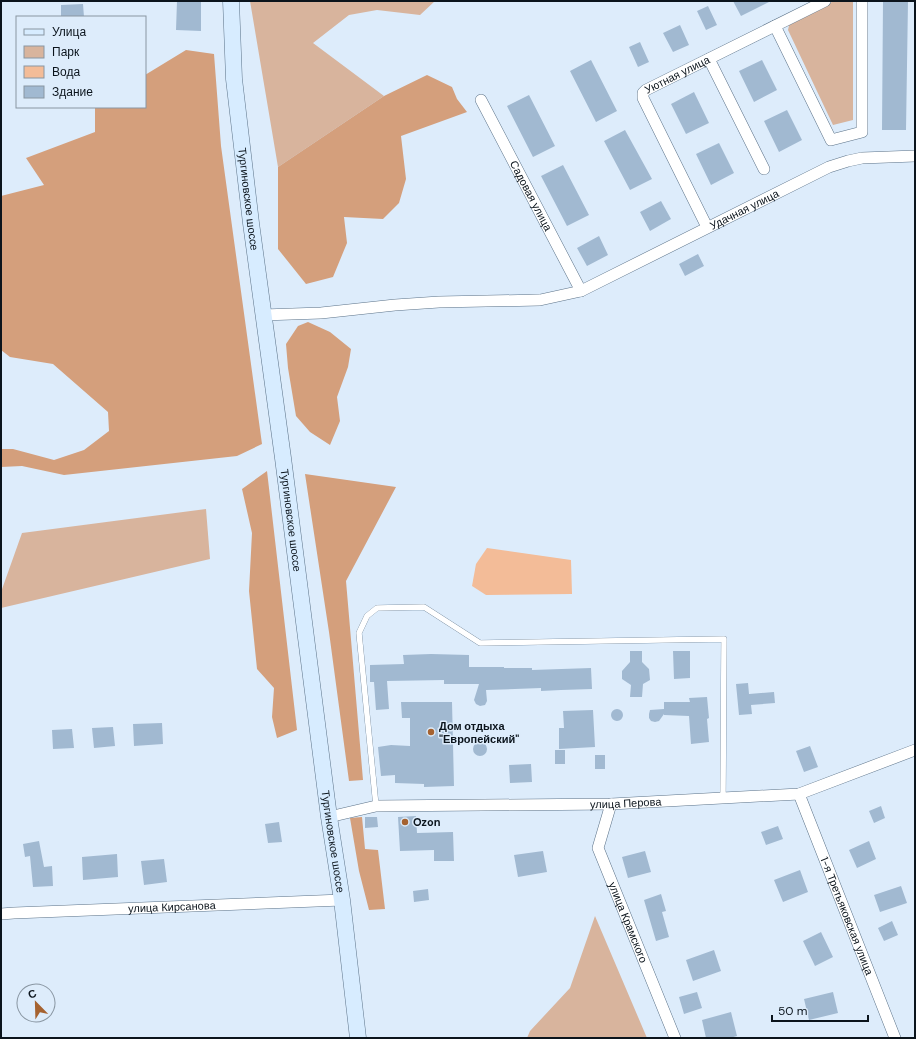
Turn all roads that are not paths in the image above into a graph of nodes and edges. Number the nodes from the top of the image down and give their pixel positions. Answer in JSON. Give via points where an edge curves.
{"nodes":[{"id":1,"x":231,"y":1,"type":"edge"},
{"id":2,"x":825,"y":1,"type":"edge"},
{"id":3,"x":862,"y":1,"type":"edge"},
{"id":4,"x":775,"y":26,"type":"junction"},
{"id":5,"x":709,"y":59,"type":"junction"},
{"id":6,"x":480,"y":100,"type":"dead end"},
{"id":7,"x":915,"y":156,"type":"edge"},
{"id":8,"x":764,"y":169,"type":"dead end"},
{"id":9,"x":707,"y":227,"type":"junction"},
{"id":10,"x":581,"y":291,"type":"junction"},
{"id":11,"x":263,"y":315,"type":"junction"},
{"id":12,"x":915,"y":750,"type":"edge"},
{"id":13,"x":799,"y":794,"type":"junction"},
{"id":14,"x":723,"y":798,"type":"junction"},
{"id":15,"x":611,"y":804,"type":"junction"},
{"id":16,"x":376,"y":806,"type":"junction"},
{"id":17,"x":329,"y":817,"type":"junction"},
{"id":18,"x":342,"y":900,"type":"junction"},
{"id":19,"x":1,"y":914,"type":"edge"},
{"id":20,"x":358,"y":1038,"type":"edge"},
{"id":21,"x":676,"y":1038,"type":"edge"},
{"id":22,"x":895,"y":1038,"type":"edge"}],
"edges":[{"from":1,"to":11,"type":"main road","name":"Тургиновское шоссе","via":[[237,105]]},
{"from":2,"to":4,"type":"street","name":"Уютная улица"},
{"from":3,"to":4,"type":"street","via":[[862,132],[831,140]]},
{"from":4,"to":5,"type":"street","name":"Уютная улица"},
{"from":5,"to":8,"type":"street"},
{"from":5,"to":9,"type":"street","name":"Уютная улица","via":[[646,90],[642,96]]},
{"from":6,"to":10,"type":"street","name":"Садовая улица"},
{"from":7,"to":9,"type":"street","name":"Удачная улица","via":[[862,158],[829,167]]},
{"from":9,"to":10,"type":"street","name":"Удачная улица"},
{"from":10,"to":11,"type":"street","name":"Удачная улица","via":[[540,300],[439,302],[321,313]]},
{"from":11,"to":17,"type":"main road","name":"Тургиновское шоссе"},
{"from":12,"to":13,"type":"street","name":"улица Перова"},
{"from":13,"to":14,"type":"street","name":"улица Перова"},
{"from":13,"to":22,"type":"street","name":"1-я Третьяковская улица"},
{"from":14,"to":15,"type":"street","name":"улица Перова"},
{"from":14,"to":16,"type":"lane","via":[[724,639],[480,643],[424,606],[377,608],[367,616],[359,633]]},
{"from":15,"to":16,"type":"street","name":"улица Перова"},
{"from":15,"to":21,"type":"street","name":"улица Крамского","via":[[598,848]]},
{"from":16,"to":17,"type":"street","name":"улица Перова"},
{"from":17,"to":18,"type":"main road","name":"Тургиновское шоссе"},
{"from":18,"to":19,"type":"street","name":"улица Кирсанова"},
{"from":18,"to":20,"type":"main road","name":"Тургиновское шоссе"}]}
